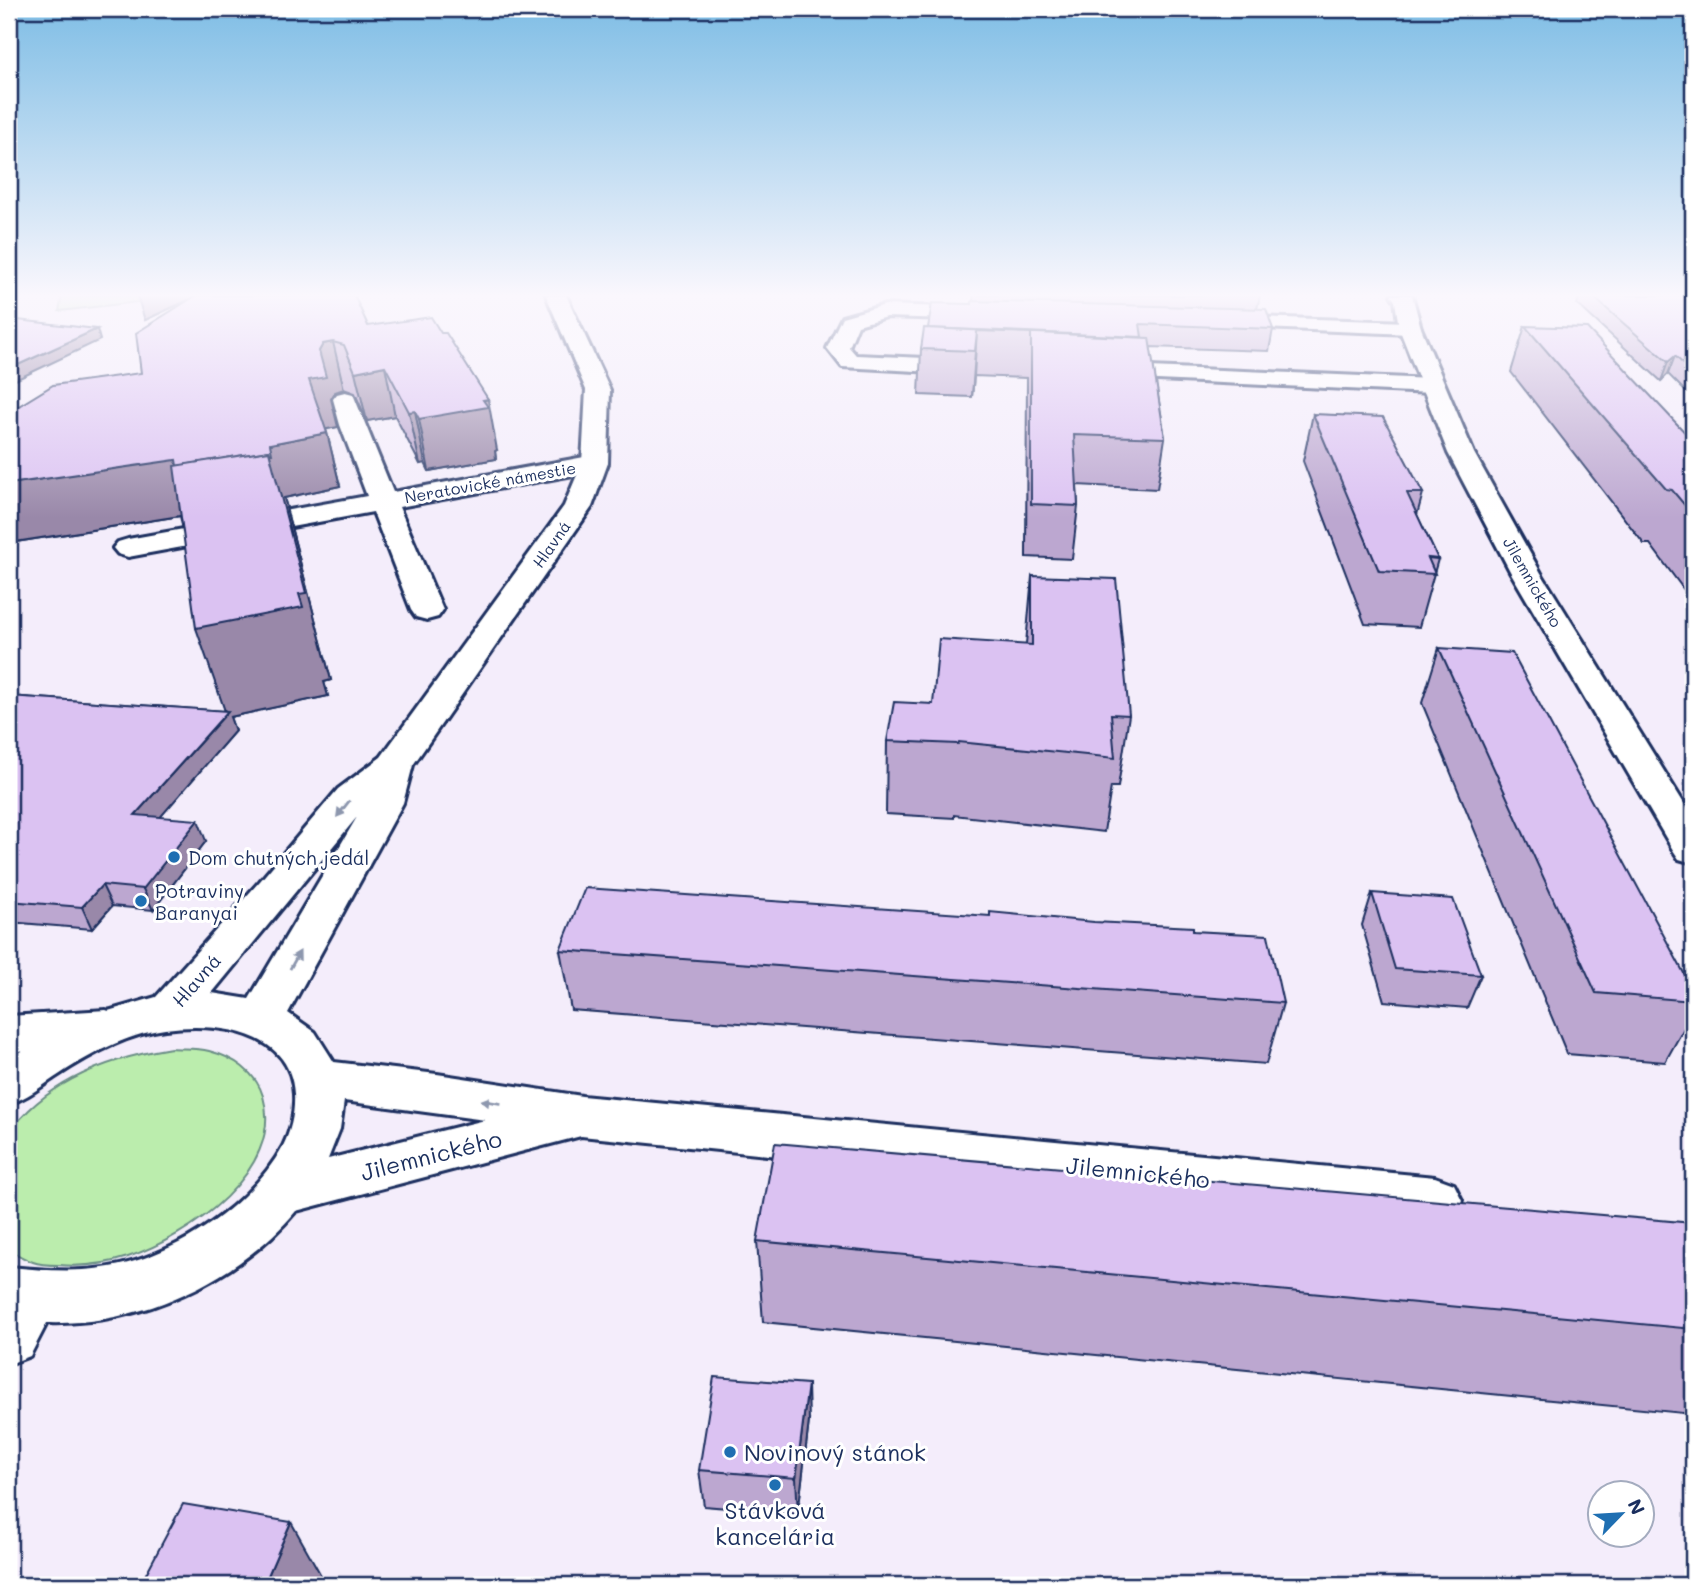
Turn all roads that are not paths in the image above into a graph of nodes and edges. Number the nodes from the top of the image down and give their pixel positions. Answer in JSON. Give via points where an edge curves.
{"nodes":[{"id":1,"x":589,"y":369,"type":"edge"},
{"id":2,"x":1426,"y":369,"type":"edge"},
{"id":3,"x":1083,"y":371,"type":"edge"},
{"id":4,"x":1432,"y":386,"type":"junction"},
{"id":5,"x":345,"y":399,"type":"edge"},
{"id":6,"x":595,"y":463,"type":"junction"},
{"id":7,"x":384,"y":500,"type":"junction"},
{"id":8,"x":128,"y":548,"type":"dead end"},
{"id":9,"x":427,"y":610,"type":"dead end"},
{"id":10,"x":394,"y":765,"type":"junction"},
{"id":11,"x":1693,"y":850,"type":"edge"},
{"id":12,"x":169,"y":1012,"type":"junction"},
{"id":13,"x":261,"y":1020,"type":"junction"},
{"id":14,"x":106,"y":1028,"type":"junction"},
{"id":15,"x":9,"y":1034,"type":"edge"},
{"id":16,"x":317,"y":1079,"type":"junction"},
{"id":17,"x":9,"y":1085,"type":"edge"},
{"id":18,"x":582,"y":1116,"type":"junction"},
{"id":19,"x":279,"y":1193,"type":"junction"},
{"id":20,"x":1476,"y":1204,"type":"edge"},
{"id":21,"x":16,"y":1309,"type":"edge"}],
"edges":[{"from":1,"to":6,"type":"street","name":"Hlavná","via":[[598,390]]},
{"from":2,"to":4,"type":"street","name":"Jilemnického"},
{"from":3,"to":4,"type":"street"},
{"from":4,"to":11,"type":"street","name":"Jilemnického","via":[[1461,453],[1526,573]]},
{"from":5,"to":7,"type":"street","name":"Neratovické námestie"},
{"from":6,"to":7,"type":"street","name":"Neratovické námestie"},
{"from":6,"to":10,"type":"street","name":"Hlavná","via":[[578,506]]},
{"from":7,"to":8,"type":"street","name":"Neratovické námestie"},
{"from":7,"to":9,"type":"street","name":"Neratovické námestie"},
{"from":10,"to":12,"type":"street","name":"Hlavná","one_way":true,"via":[[352,797]]},
{"from":13,"to":10,"type":"street","name":"Hlavná","one_way":true,"via":[[384,803]]},
{"from":12,"to":13,"type":"street","via":[[209,1010]]},
{"from":12,"to":14,"type":"street"},
{"from":13,"to":16,"type":"street","via":[[292,1037]]},
{"from":14,"to":15,"type":"street"},
{"from":14,"to":17,"type":"street","via":[[37,1063]]},
{"from":18,"to":16,"type":"street","name":"Jilemnického","one_way":true},
{"from":16,"to":19,"type":"street","via":[[316,1125],[302,1159]]},
{"from":18,"to":19,"type":"street","name":"Jilemnického"},
{"from":18,"to":20,"type":"street","name":"Jilemnického"},
{"from":19,"to":21,"type":"street","via":[[229,1239],[166,1275],[96,1296]]}]}
